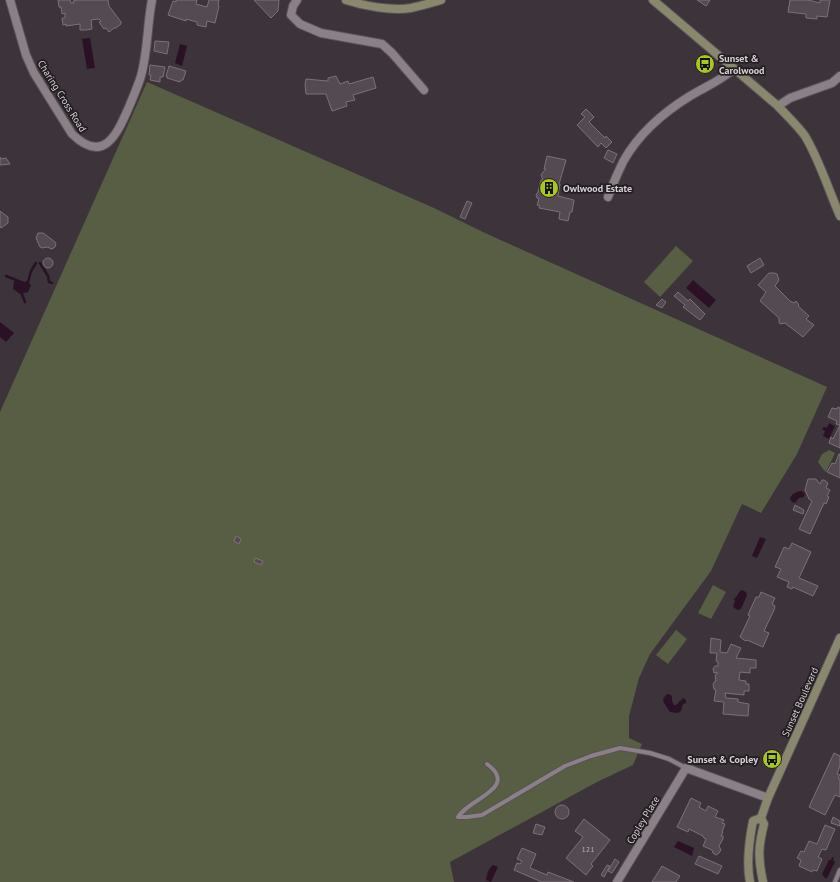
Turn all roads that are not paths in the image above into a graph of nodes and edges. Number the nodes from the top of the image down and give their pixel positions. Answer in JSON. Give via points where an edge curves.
{"nodes":[{"id":1,"x":10,"y":0,"type":"edge"},
{"id":2,"x":152,"y":0,"type":"edge"},
{"id":3,"x":297,"y":0,"type":"edge"},
{"id":4,"x":346,"y":0,"type":"edge"},
{"id":5,"x":441,"y":0,"type":"edge"},
{"id":6,"x":653,"y":0,"type":"edge"},
{"id":7,"x":734,"y":69,"type":"junction"},
{"id":8,"x":840,"y":76,"type":"edge"},
{"id":9,"x":424,"y":90,"type":"dead end"},
{"id":10,"x":778,"y":106,"type":"junction"},
{"id":11,"x":608,"y":197,"type":"dead end"},
{"id":12,"x":840,"y":216,"type":"edge"},
{"id":13,"x":840,"y":638,"type":"edge"},
{"id":14,"x":487,"y":764,"type":"dead end"},
{"id":15,"x":686,"y":768,"type":"junction"},
{"id":16,"x":768,"y":798,"type":"junction"},
{"id":17,"x":761,"y":818,"type":"junction"},
{"id":18,"x":840,"y":870,"type":"edge"},
{"id":19,"x":617,"y":882,"type":"edge"},
{"id":20,"x":750,"y":882,"type":"edge"},
{"id":21,"x":763,"y":882,"type":"edge"},
{"id":22,"x":835,"y":882,"type":"edge"}],
"edges":[{"from":1,"to":2,"type":"street","name":"Charing Cross Road","via":[[34,73],[72,134],[79,142],[95,147],[104,146],[113,139],[141,76]]},
{"from":3,"to":9,"type":"street","via":[[291,15],[300,24],[321,33],[382,44]]},
{"from":4,"to":5,"type":"main road","via":[[385,8],[410,8]]},
{"from":6,"to":7,"type":"main road"},
{"from":7,"to":10,"type":"main road"},
{"from":7,"to":11,"type":"street","via":[[723,79],[676,105],[655,123],[625,159]]},
{"from":8,"to":10,"type":"street","via":[[832,83],[790,98]]},
{"from":10,"to":12,"type":"main road","via":[[793,121],[812,148]]},
{"from":13,"to":16,"type":"main road","name":"Sunset Boulevard"},
{"from":14,"to":15,"type":"lane","via":[[494,769],[498,777],[497,784],[458,816],[482,815],[565,766],[620,748],[650,753]]},
{"from":15,"to":16,"type":"street"},
{"from":15,"to":19,"type":"street","name":"Copley Place"},
{"from":16,"to":17,"type":"main road","name":"Sunset Boulevard"},
{"from":17,"to":20,"type":"main road","name":"Sunset Boulevard","via":[[753,821],[750,835]]},
{"from":17,"to":21,"type":"main road","name":"Sunset Boulevard","via":[[764,824],[759,843],[759,864]]},
{"from":18,"to":22,"type":"lane"}]}
